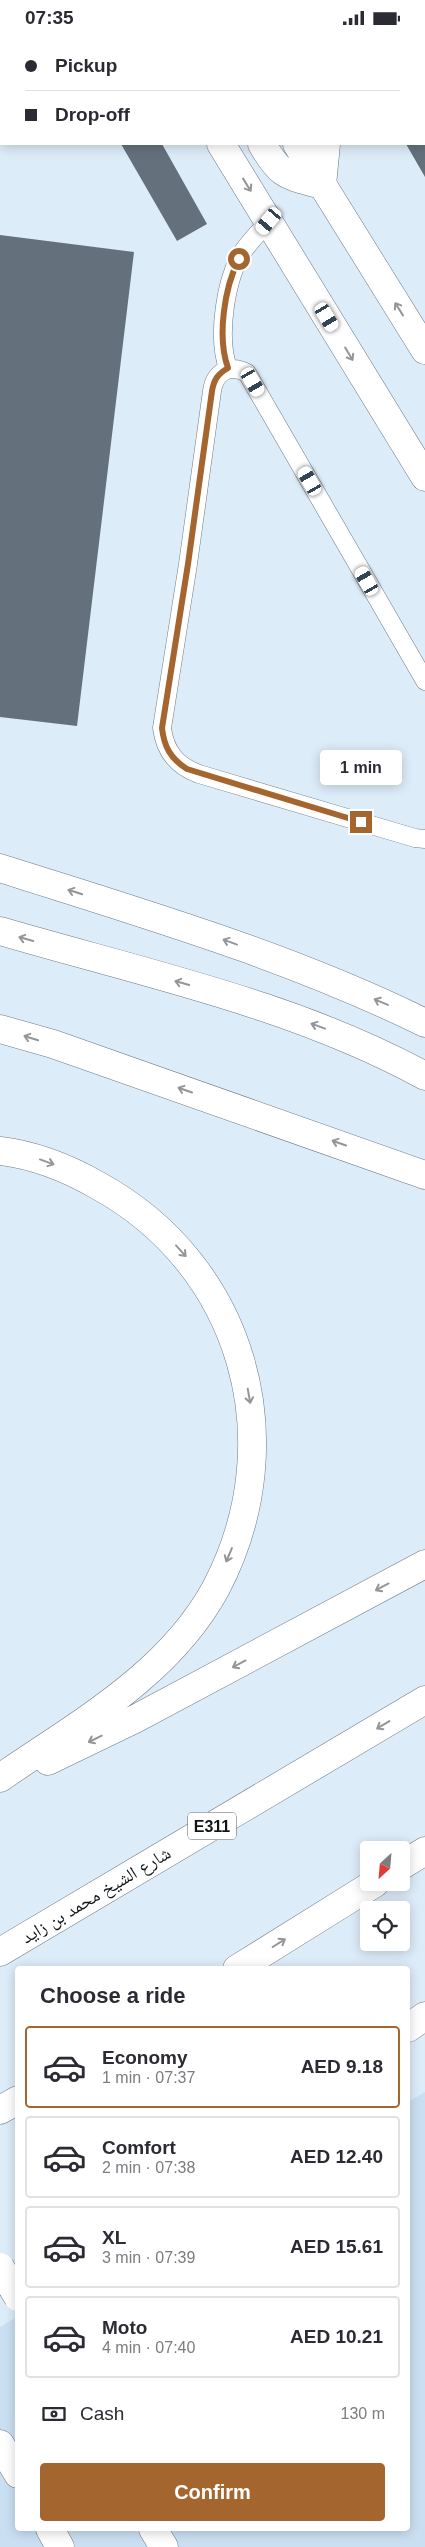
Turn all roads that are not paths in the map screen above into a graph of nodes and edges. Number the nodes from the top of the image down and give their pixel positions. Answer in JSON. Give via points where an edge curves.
{"nodes":[{"id":1,"x":222,"y":145,"type":"edge"},
{"id":2,"x":263,"y":145,"type":"edge"},
{"id":3,"x":299,"y":145,"type":"edge"},
{"id":4,"x":326,"y":145,"type":"edge"},
{"id":5,"x":322,"y":185,"type":"junction"},
{"id":6,"x":269,"y":221,"type":"junction"},
{"id":7,"x":425,"y":350,"type":"edge"},
{"id":8,"x":228,"y":368,"type":"junction"},
{"id":9,"x":425,"y":477,"type":"edge"},
{"id":10,"x":425,"y":681,"type":"edge"},
{"id":11,"x":425,"y":839,"type":"edge"},
{"id":12,"x":0,"y":868,"type":"edge"},
{"id":13,"x":0,"y":931,"type":"edge"},
{"id":14,"x":425,"y":1023,"type":"edge"},
{"id":15,"x":0,"y":1029,"type":"edge"},
{"id":16,"x":425,"y":1076,"type":"edge"},
{"id":17,"x":0,"y":1151,"type":"edge"},
{"id":18,"x":425,"y":1175,"type":"edge"},
{"id":19,"x":425,"y":1564,"type":"edge"},
{"id":20,"x":425,"y":1701,"type":"edge"},
{"id":21,"x":0,"y":1778,"type":"edge"},
{"id":22,"x":0,"y":1782,"type":"edge"},
{"id":23,"x":425,"y":1851,"type":"edge"},
{"id":24,"x":410,"y":1860,"type":"edge"},
{"id":25,"x":362,"y":1891,"type":"edge"},
{"id":26,"x":0,"y":1952,"type":"edge"},
{"id":27,"x":242,"y":1966,"type":"edge"},
{"id":28,"x":425,"y":2016,"type":"edge"},
{"id":29,"x":410,"y":2027,"type":"edge"},
{"id":30,"x":15,"y":2102,"type":"edge"},
{"id":31,"x":0,"y":2110,"type":"edge"},
{"id":32,"x":0,"y":2267,"type":"edge"},
{"id":33,"x":15,"y":2277,"type":"edge"},
{"id":34,"x":0,"y":2285,"type":"edge"},
{"id":35,"x":15,"y":2292,"type":"edge"},
{"id":36,"x":0,"y":2444,"type":"edge"},
{"id":37,"x":15,"y":2469,"type":"edge"},
{"id":38,"x":51,"y":2531,"type":"edge"},
{"id":39,"x":154,"y":2531,"type":"edge"},
{"id":40,"x":60,"y":2547,"type":"edge"},
{"id":41,"x":164,"y":2547,"type":"edge"}],
"edges":[{"from":1,"to":6,"type":"main road","one_way":true},
{"from":2,"to":5,"type":"main road","via":[[275,167],[286,175]]},
{"from":3,"to":5,"type":"main road"},
{"from":4,"to":5,"type":"main road"},
{"from":7,"to":5,"type":"main road","one_way":true},
{"from":6,"to":8,"type":"lane","via":[[244,251],[230,282],[222,341]]},
{"from":6,"to":9,"type":"main road","one_way":true},
{"from":8,"to":10,"type":"lane","via":[[238,368],[250,378]]},
{"from":8,"to":11,"type":"lane","via":[[213,381],[163,722],[163,741],[176,762],[187,769]]},
{"from":14,"to":12,"type":"main road","one_way":true,"via":[[267,955]]},
{"from":16,"to":13,"type":"main road","one_way":true,"via":[[330,1030],[262,1006]]},
{"from":18,"to":15,"type":"main road","one_way":true},
{"from":17,"to":21,"type":"main road","one_way":true,"via":[[22,1154],[74,1172],[120,1197],[162,1230],[196,1269],[224,1314],[243,1363],[252,1414],[251,1474],[238,1533],[215,1588],[181,1639],[139,1682]]},
{"from":19,"to":22,"type":"main road","one_way":true,"via":[[135,1719]]},
{"from":20,"to":26,"type":"main road","name":"شارع الشيخ محمد بن زايد","number":"E311","one_way":true},
{"from":23,"to":24,"type":"main road"},
{"from":27,"to":25,"type":"main road","one_way":true},
{"from":28,"to":29,"type":"main road"},
{"from":30,"to":31,"type":"main road"},
{"from":32,"to":35,"type":"main road","bridge":true},
{"from":33,"to":34,"type":"main road"},
{"from":36,"to":37,"type":"main road"},
{"from":38,"to":40,"type":"main road"},
{"from":39,"to":41,"type":"main road"}]}
